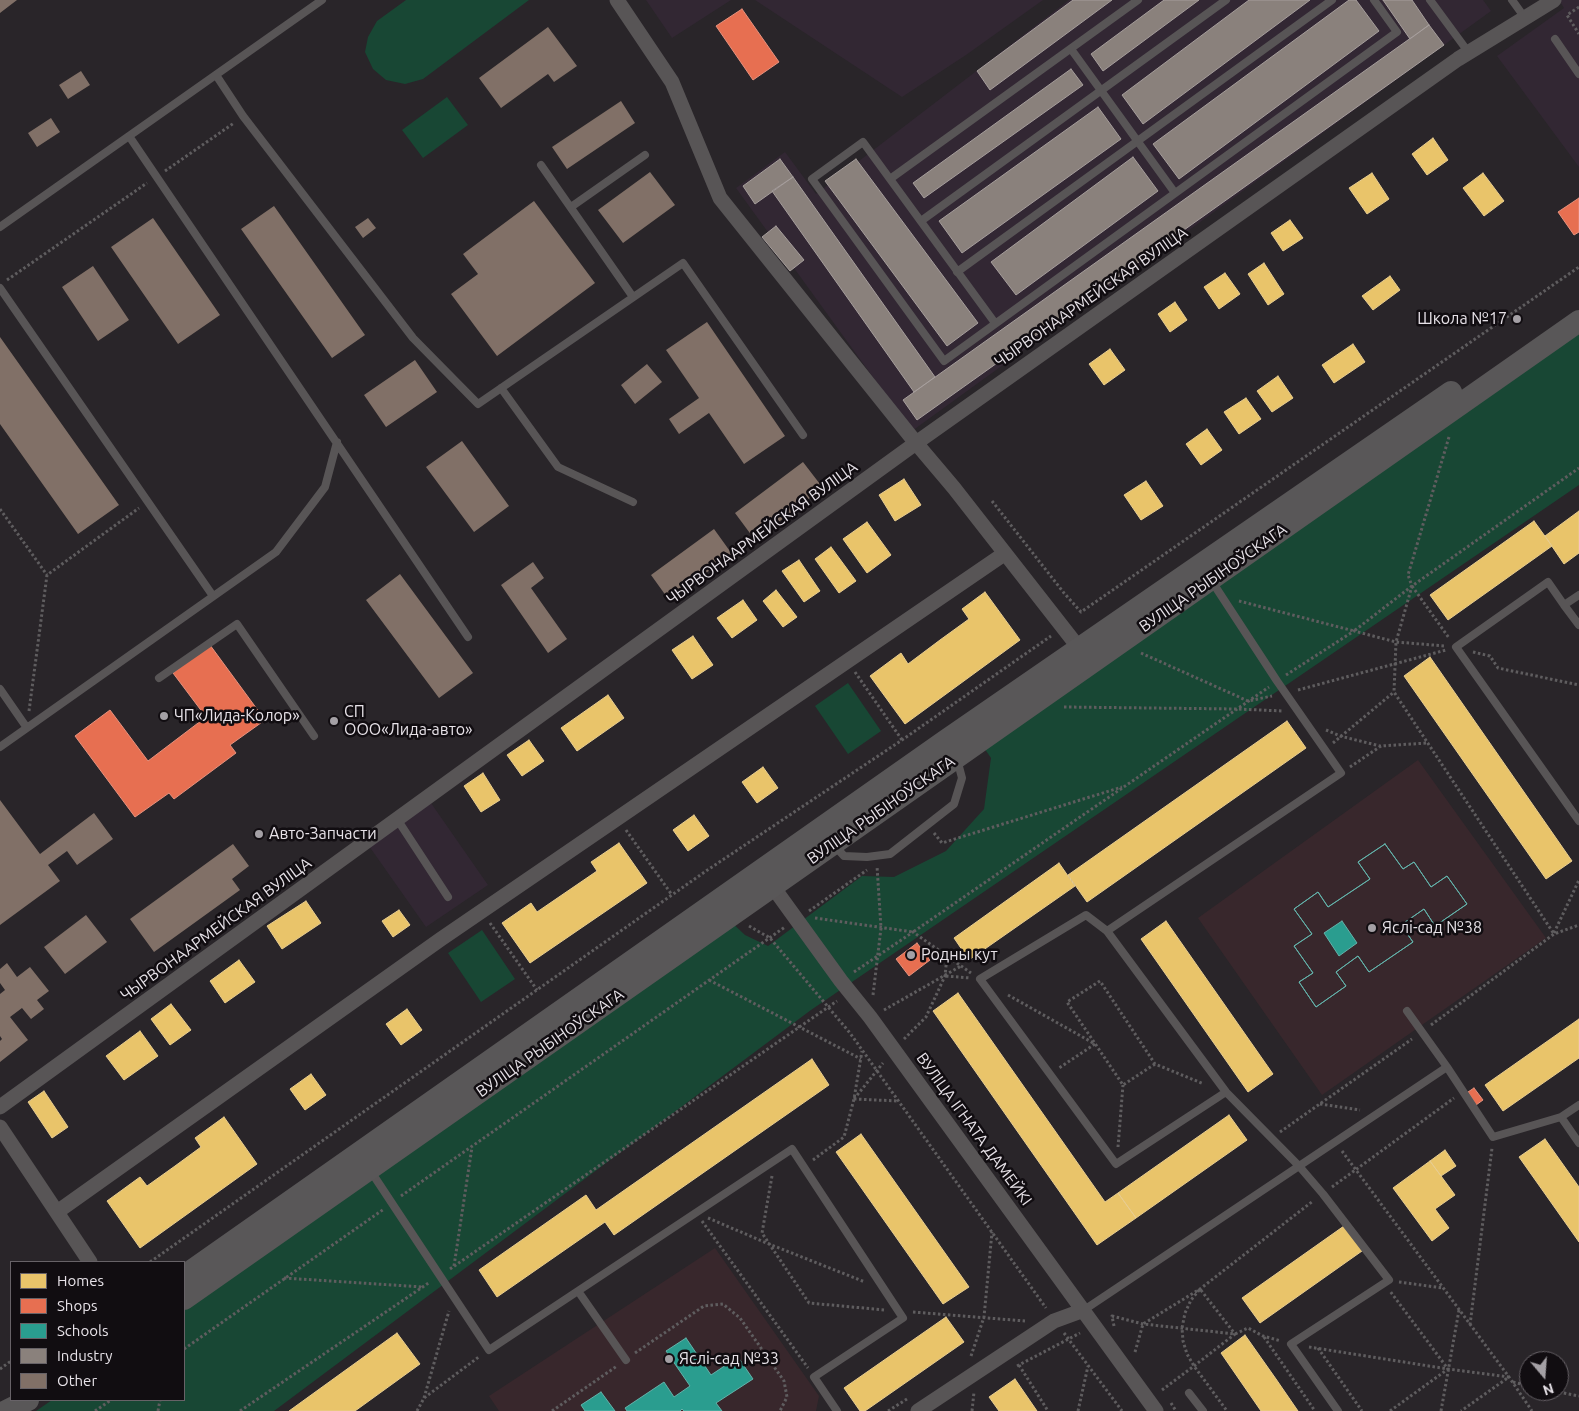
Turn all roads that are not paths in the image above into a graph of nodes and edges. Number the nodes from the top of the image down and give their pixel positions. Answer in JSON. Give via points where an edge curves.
{"nodes":[{"id":1,"x":322,"y":0,"type":"edge"},
{"id":2,"x":617,"y":0,"type":"edge"},
{"id":3,"x":1138,"y":0,"type":"edge"},
{"id":4,"x":1226,"y":0,"type":"edge"},
{"id":5,"x":1332,"y":0,"type":"edge"},
{"id":6,"x":1374,"y":0,"type":"edge"},
{"id":7,"x":1430,"y":0,"type":"edge"},
{"id":8,"x":1512,"y":0,"type":"edge"},
{"id":9,"x":1554,"y":0,"type":"edge"},
{"id":10,"x":1525,"y":18,"type":"junction"},
{"id":11,"x":1555,"y":39,"type":"dead end"},
{"id":12,"x":1071,"y":49,"type":"junction"},
{"id":13,"x":1468,"y":53,"type":"junction"},
{"id":14,"x":1579,"y":74,"type":"edge"},
{"id":15,"x":216,"y":75,"type":"junction"},
{"id":16,"x":1101,"y":91,"type":"junction"},
{"id":17,"x":129,"y":136,"type":"junction"},
{"id":18,"x":1138,"y":141,"type":"junction"},
{"id":19,"x":645,"y":155,"type":"dead end"},
{"id":20,"x":541,"y":165,"type":"dead end"},
{"id":21,"x":890,"y":180,"type":"junction"},
{"id":22,"x":1175,"y":193,"type":"junction"},
{"id":23,"x":570,"y":207,"type":"junction"},
{"id":24,"x":921,"y":221,"type":"junction"},
{"id":25,"x":0,"y":227,"type":"edge"},
{"id":26,"x":957,"y":272,"type":"junction"},
{"id":27,"x":0,"y":287,"type":"edge"},
{"id":28,"x":633,"y":297,"type":"junction"},
{"id":29,"x":1579,"y":304,"type":"edge"},
{"id":30,"x":1579,"y":321,"type":"edge"},
{"id":31,"x":995,"y":323,"type":"junction"},
{"id":32,"x":501,"y":388,"type":"junction"},
{"id":33,"x":803,"y":434,"type":"dead end"},
{"id":34,"x":336,"y":442,"type":"junction"},
{"id":35,"x":916,"y":443,"type":"junction"},
{"id":36,"x":633,"y":502,"type":"dead end"},
{"id":37,"x":1004,"y":554,"type":"junction"},
{"id":38,"x":1216,"y":588,"type":"junction"},
{"id":39,"x":1579,"y":594,"type":"edge"},
{"id":40,"x":213,"y":596,"type":"junction"},
{"id":41,"x":1564,"y":605,"type":"junction"},
{"id":42,"x":1579,"y":625,"type":"edge"},
{"id":43,"x":468,"y":637,"type":"dead end"},
{"id":44,"x":1079,"y":648,"type":"junction"},
{"id":45,"x":159,"y":678,"type":"dead end"},
{"id":46,"x":0,"y":689,"type":"edge"},
{"id":47,"x":27,"y":728,"type":"junction"},
{"id":48,"x":314,"y":736,"type":"dead end"},
{"id":49,"x":0,"y":747,"type":"edge"},
{"id":50,"x":956,"y":758,"type":"junction"},
{"id":51,"x":397,"y":819,"type":"junction"},
{"id":52,"x":1579,"y":821,"type":"edge"},
{"id":53,"x":826,"y":837,"type":"junction"},
{"id":54,"x":767,"y":878,"type":"junction"},
{"id":55,"x":448,"y":897,"type":"dead end"},
{"id":56,"x":729,"y":905,"type":"junction"},
{"id":57,"x":1108,"y":931,"type":"junction"},
{"id":58,"x":1407,"y":1011,"type":"dead end"},
{"id":59,"x":1447,"y":1067,"type":"junction"},
{"id":60,"x":1226,"y":1092,"type":"junction"},
{"id":61,"x":1579,"y":1105,"type":"edge"},
{"id":62,"x":0,"y":1107,"type":"edge"},
{"id":63,"x":1561,"y":1117,"type":"junction"},
{"id":64,"x":0,"y":1127,"type":"edge"},
{"id":65,"x":1579,"y":1143,"type":"edge"},
{"id":66,"x":1299,"y":1166,"type":"junction"},
{"id":67,"x":369,"y":1169,"type":"junction"},
{"id":68,"x":57,"y":1212,"type":"junction"},
{"id":69,"x":89,"y":1261,"type":"edge"},
{"id":70,"x":185,"y":1275,"type":"edge"},
{"id":71,"x":578,"y":1290,"type":"junction"},
{"id":72,"x":185,"y":1298,"type":"edge"},
{"id":73,"x":1084,"y":1310,"type":"junction"},
{"id":74,"x":626,"y":1360,"type":"road end"},
{"id":75,"x":1189,"y":1393,"type":"dead end"},
{"id":76,"x":12,"y":1401,"type":"edge"},
{"id":77,"x":26,"y":1401,"type":"edge"},
{"id":78,"x":0,"y":1409,"type":"edge"},
{"id":79,"x":6,"y":1411,"type":"edge"},
{"id":80,"x":837,"y":1411,"type":"edge"},
{"id":81,"x":918,"y":1411,"type":"edge"},
{"id":82,"x":1156,"y":1411,"type":"edge"},
{"id":83,"x":1202,"y":1411,"type":"edge"},
{"id":84,"x":1338,"y":1411,"type":"edge"}],
"edges":[{"from":1,"to":15,"type":"lane"},
{"from":2,"to":35,"type":"street","via":[[672,82],[720,198]]},
{"from":3,"to":12,"type":"lane"},
{"from":4,"to":16,"type":"lane"},
{"from":5,"to":18,"type":"lane"},
{"from":6,"to":22,"type":"lane","via":[[1397,32]]},
{"from":7,"to":13,"type":"lane"},
{"from":8,"to":10,"type":"lane"},
{"from":9,"to":10,"type":"street","name":"ЧЫРВОНААРМЕЙСКАЯ ВУЛІЦА"},
{"from":10,"to":13,"type":"street","name":"ЧЫРВОНААРМЕЙСКАЯ ВУЛІЦА"},
{"from":11,"to":14,"type":"lane"},
{"from":12,"to":16,"type":"lane"},
{"from":12,"to":21,"type":"lane"},
{"from":13,"to":35,"type":"street","name":"ЧЫРВОНААРМЕЙСКАЯ ВУЛІЦА"},
{"from":15,"to":17,"type":"lane"},
{"from":15,"to":32,"type":"lane","via":[[243,116],[413,338],[478,404]]},
{"from":16,"to":18,"type":"lane"},
{"from":16,"to":24,"type":"lane"},
{"from":17,"to":25,"type":"lane"},
{"from":17,"to":34,"type":"lane"},
{"from":18,"to":22,"type":"lane"},
{"from":18,"to":26,"type":"lane"},
{"from":19,"to":23,"type":"lane"},
{"from":20,"to":23,"type":"lane"},
{"from":21,"to":24,"type":"lane"},
{"from":21,"to":31,"type":"lane","via":[[863,142],[812,179],[944,361]]},
{"from":22,"to":31,"type":"lane"},
{"from":23,"to":28,"type":"lane"},
{"from":24,"to":26,"type":"lane"},
{"from":26,"to":31,"type":"lane"},
{"from":27,"to":40,"type":"lane"},
{"from":28,"to":32,"type":"lane"},
{"from":28,"to":33,"type":"lane","via":[[683,263]]},
{"from":29,"to":44,"type":"main road","name":"ВУЛІЦА РЫБІНОЎСКАГА"},
{"from":30,"to":38,"type":"main road","name":"ВУЛІЦА РЫБІНОЎСКАГА"},
{"from":32,"to":36,"type":"lane","via":[[558,467]]},
{"from":34,"to":40,"type":"lane","via":[[325,487],[276,552]]},
{"from":34,"to":43,"type":"lane"},
{"from":35,"to":37,"type":"street"},
{"from":35,"to":51,"type":"street","name":"ЧЫРВОНААРМЕЙСКАЯ ВУЛІЦА"},
{"from":37,"to":44,"type":"street"},
{"from":37,"to":68,"type":"street","via":[[482,912]]},
{"from":38,"to":50,"type":"main road","name":"ВУЛІЦА РЫБІНОЎСКАГА"},
{"from":38,"to":57,"type":"lane","via":[[1341,773]]},
{"from":39,"to":41,"type":"lane"},
{"from":40,"to":47,"type":"lane"},
{"from":41,"to":42,"type":"lane"},
{"from":41,"to":52,"type":"lane","via":[[1548,582],[1456,647]]},
{"from":44,"to":53,"type":"main road","name":"ВУЛІЦА РЫБІНОЎСКАГА"},
{"from":45,"to":48,"type":"lane","via":[[237,624]]},
{"from":46,"to":47,"type":"lane"},
{"from":47,"to":49,"type":"lane"},
{"from":50,"to":53,"type":"main road","name":"ВУЛІЦА РЫБІНОЎСКАГА"},
{"from":50,"to":53,"type":"lane","via":[[962,778],[954,804],[890,854],[844,856]]},
{"from":51,"to":55,"type":"lane"},
{"from":51,"to":62,"type":"street","name":"ЧЫРВОНААРМЕЙСКАЯ ВУЛІЦА"},
{"from":53,"to":54,"type":"main road","name":"ВУЛІЦА РЫБІНОЎСКАГА"},
{"from":54,"to":56,"type":"main road","name":"ВУЛІЦА РЫБІНОЎСКАГА"},
{"from":54,"to":73,"type":"street","name":"ВУЛІЦА ІГНАТА ДАМЕЙКІ"},
{"from":56,"to":67,"type":"main road","name":"ВУЛІЦА РЫБІНОЎСКАГА"},
{"from":56,"to":70,"type":"main road","name":"ВУЛІЦА РЫБІНОЎСКАГА"},
{"from":57,"to":60,"type":"lane"},
{"from":57,"to":60,"type":"lane","via":[[1086,915],[980,979],[1116,1164]]},
{"from":58,"to":59,"type":"lane"},
{"from":59,"to":63,"type":"lane","via":[[1493,1137]]},
{"from":59,"to":66,"type":"lane"},
{"from":60,"to":66,"type":"lane"},
{"from":61,"to":63,"type":"lane"},
{"from":63,"to":65,"type":"lane"},
{"from":64,"to":68,"type":"street"},
{"from":66,"to":73,"type":"lane"},
{"from":66,"to":84,"type":"lane","via":[[1387,1282],[1290,1344]]},
{"from":67,"to":71,"type":"lane","via":[[489,1350]]},
{"from":67,"to":72,"type":"main road","name":"ВУЛІЦА РЫБІНОЎСКАГА"},
{"from":68,"to":69,"type":"street"},
{"from":71,"to":74,"type":"lane"},
{"from":71,"to":80,"type":"lane","via":[[792,1149],[903,1318],[814,1377]]},
{"from":73,"to":81,"type":"street","via":[[1054,1321]]},
{"from":73,"to":82,"type":"street","name":"ВУЛІЦА ІГНАТА ДАМЕЙКІ"},
{"from":75,"to":83,"type":"lane"},
{"from":76,"to":78,"type":"main road"},
{"from":77,"to":79,"type":"main road"}]}
